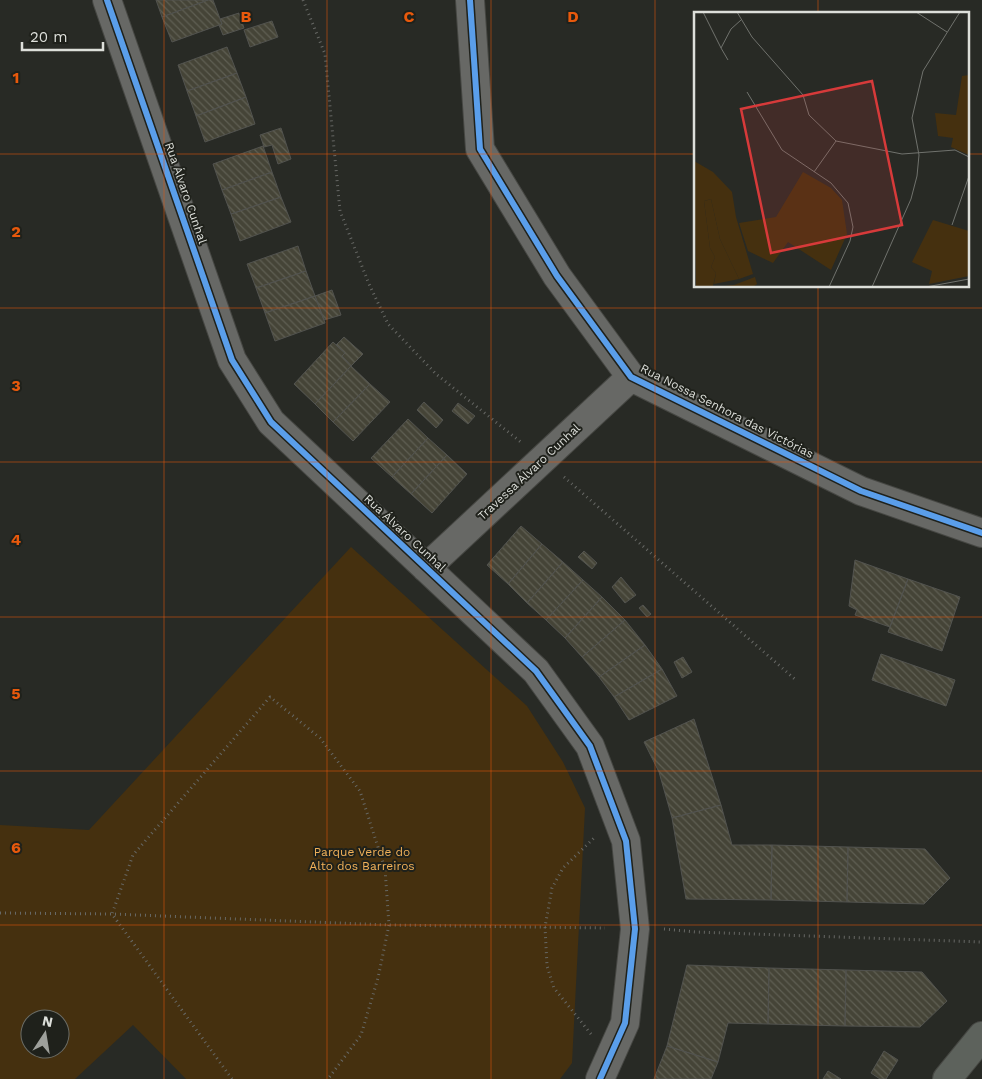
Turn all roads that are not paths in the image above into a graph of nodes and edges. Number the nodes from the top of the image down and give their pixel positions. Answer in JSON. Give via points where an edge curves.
{"nodes":[{"id":1,"x":107,"y":0,"type":"edge"},
{"id":2,"x":470,"y":0,"type":"edge"},
{"id":3,"x":631,"y":376,"type":"junction"},
{"id":4,"x":982,"y":533,"type":"edge"},
{"id":5,"x":426,"y":568,"type":"junction"},
{"id":6,"x":982,"y":1036,"type":"edge"},
{"id":7,"x":600,"y":1079,"type":"edge"},
{"id":8,"x":948,"y":1079,"type":"edge"}],
"edges":[{"from":1,"to":5,"type":"street","name":"Rua Álvaro Cunhal","via":[[232,360],[271,422]]},
{"from":2,"to":3,"type":"street","name":"Rua Nossa Senhora das Victórias","via":[[480,149],[557,276]]},
{"from":3,"to":4,"type":"street","name":"Rua Nossa Senhora das Victórias","via":[[861,491]]},
{"from":3,"to":5,"type":"street","name":"Travessa Álvaro Cunhal"},
{"from":5,"to":7,"type":"street","name":"Rua Álvaro Cunhal","via":[[536,671],[590,746],[626,841],[635,929],[625,1023]]},
{"from":6,"to":8,"type":"street"}]}
